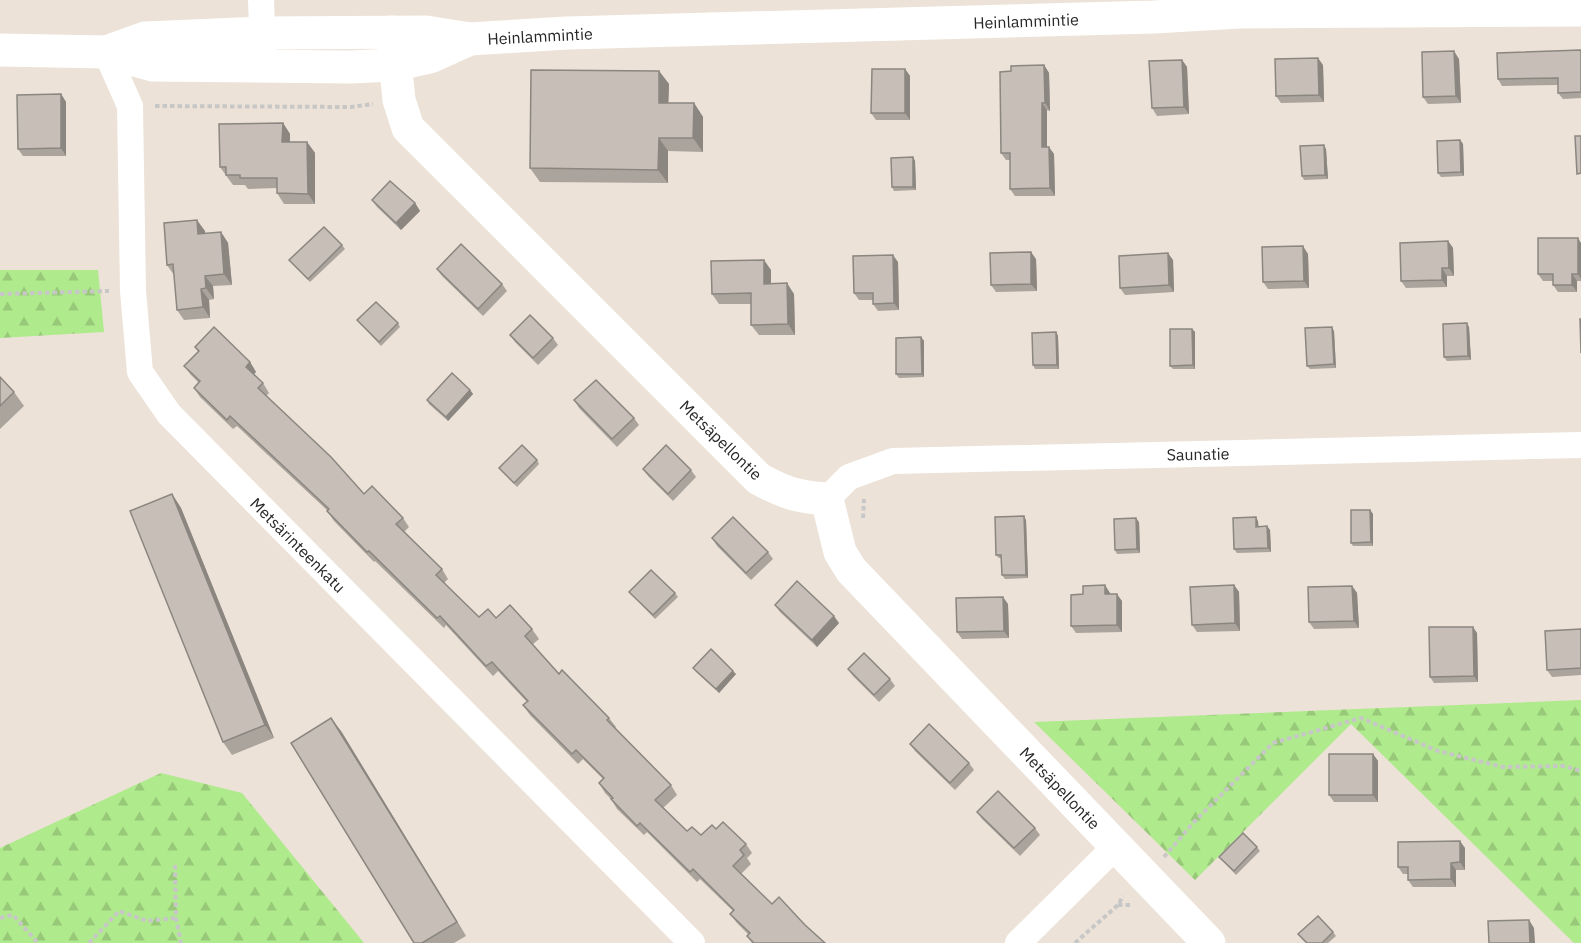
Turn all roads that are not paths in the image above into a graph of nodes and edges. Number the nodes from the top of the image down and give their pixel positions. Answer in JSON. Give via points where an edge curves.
{"nodes":[{"id":1,"x":261,"y":0,"type":"edge"},
{"id":2,"x":1239,"y":6,"type":"edge"},
{"id":3,"x":1202,"y":7,"type":"edge"},
{"id":4,"x":1581,"y":10,"type":"edge"},
{"id":5,"x":392,"y":32,"type":"junction"},
{"id":6,"x":262,"y":33,"type":"junction"},
{"id":7,"x":470,"y":39,"type":"junction"},
{"id":8,"x":0,"y":50,"type":"edge"},
{"id":9,"x":106,"y":52,"type":"junction"},
{"id":10,"x":394,"y":65,"type":"junction"},
{"id":11,"x":264,"y":67,"type":"junction"},
{"id":12,"x":1581,"y":445,"type":"edge"},
{"id":13,"x":827,"y":499,"type":"junction"},
{"id":14,"x":1116,"y":846,"type":"junction"},
{"id":15,"x":692,"y":943,"type":"edge"},
{"id":16,"x":1018,"y":943,"type":"edge"},
{"id":17,"x":1209,"y":943,"type":"edge"}],
"edges":[{"from":1,"to":6,"type":"street"},
{"from":2,"to":3,"type":"street","name":"Heinlammintie"},
{"from":2,"to":4,"type":"street","name":"Heinlammintie"},
{"from":3,"to":7,"type":"street","name":"Heinlammintie","via":[[1142,18]]},
{"from":5,"to":6,"type":"street","name":"Heinlammintie"},
{"from":5,"to":7,"type":"street","name":"Heinlammintie","via":[[426,32]]},
{"from":5,"to":10,"type":"street","name":"Metsäpellontie"},
{"from":6,"to":9,"type":"street","name":"Heinlammintie","via":[[145,38]]},
{"from":6,"to":11,"type":"street"},
{"from":7,"to":10,"type":"street","name":"Heinlammintie","via":[[430,57]]},
{"from":8,"to":9,"type":"street","name":"Heinlammintie"},
{"from":9,"to":11,"type":"street","name":"Heinlammintie","via":[[153,65]]},
{"from":9,"to":15,"type":"street","name":"Metsärinteenkatu","via":[[130,106],[133,291],[140,372],[169,414]]},
{"from":10,"to":11,"type":"street","name":"Heinlammintie"},
{"from":10,"to":13,"type":"street","name":"Metsäpellontie","via":[[408,128],[759,479],[785,493]]},
{"from":12,"to":13,"type":"street","name":"Saunatie","via":[[893,461],[849,477]]},
{"from":13,"to":14,"type":"street","name":"Metsäpellontie","via":[[840,552],[851,570]]},
{"from":14,"to":16,"type":"street"},
{"from":14,"to":17,"type":"street","name":"Metsäpellontie","via":[[1150,865]]}]}
